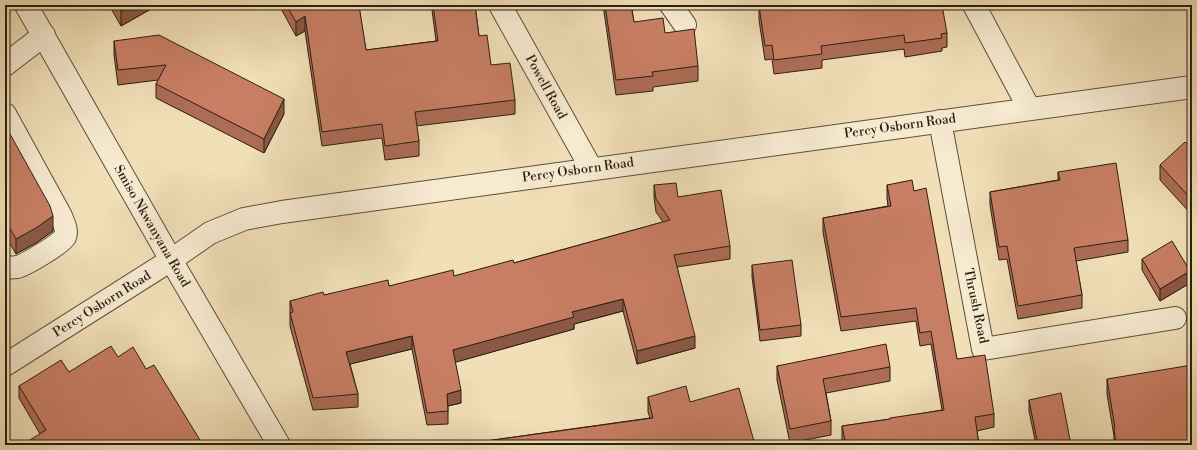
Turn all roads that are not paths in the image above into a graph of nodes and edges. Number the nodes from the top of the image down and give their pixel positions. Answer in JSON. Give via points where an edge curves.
{"nodes":[{"id":1,"x":26,"y":5,"type":"edge"},
{"id":2,"x":500,"y":5,"type":"edge"},
{"id":3,"x":671,"y":5,"type":"edge"},
{"id":4,"x":974,"y":5,"type":"edge"},
{"id":5,"x":685,"y":25,"type":"dead end"},
{"id":6,"x":44,"y":35,"type":"junction"},
{"id":7,"x":5,"y":65,"type":"edge"},
{"id":8,"x":1192,"y":87,"type":"edge"},
{"id":9,"x":1029,"y":108,"type":"junction"},
{"id":10,"x":5,"y":114,"type":"edge"},
{"id":11,"x":940,"y":121,"type":"junction"},
{"id":12,"x":591,"y":168,"type":"junction"},
{"id":13,"x":171,"y":260,"type":"junction"},
{"id":14,"x":5,"y":266,"type":"edge"},
{"id":15,"x":1175,"y":318,"type":"dead end"},
{"id":16,"x":5,"y":366,"type":"edge"},
{"id":17,"x":279,"y":445,"type":"edge"}],
"edges":[{"from":1,"to":6,"type":"street","name":"Smiso Nkwanyana Road"},
{"from":2,"to":12,"type":"street","name":"Powell Road"},
{"from":3,"to":5,"type":"street"},
{"from":4,"to":9,"type":"street"},
{"from":6,"to":7,"type":"street"},
{"from":6,"to":13,"type":"street","name":"Smiso Nkwanyana Road"},
{"from":8,"to":9,"type":"street","name":"Percy Osborn Road"},
{"from":9,"to":11,"type":"street","name":"Percy Osborn Road"},
{"from":10,"to":14,"type":"street","via":[[61,216],[65,228],[65,236],[60,243],[19,267]]},
{"from":11,"to":12,"type":"street","name":"Percy Osborn Road"},
{"from":11,"to":15,"type":"street","name":"Thrush Road","via":[[983,349]]},
{"from":12,"to":13,"type":"street","name":"Percy Osborn Road","via":[[244,219],[210,233]]},
{"from":13,"to":16,"type":"street","name":"Percy Osborn Road"},
{"from":13,"to":17,"type":"street","name":"Smiso Nkwanyana Road"}]}
